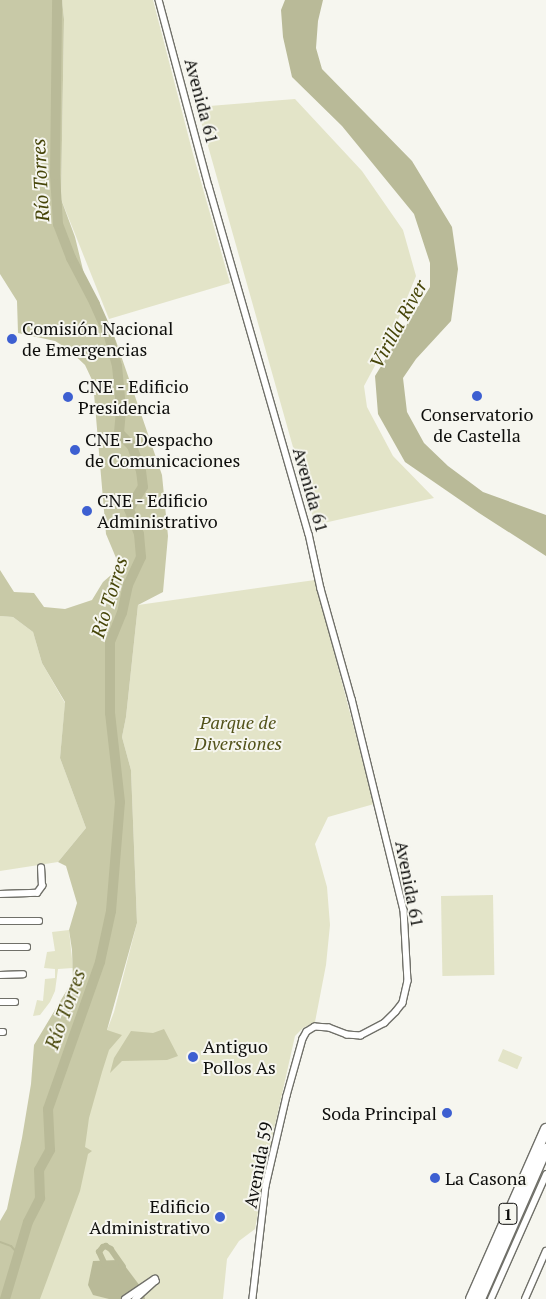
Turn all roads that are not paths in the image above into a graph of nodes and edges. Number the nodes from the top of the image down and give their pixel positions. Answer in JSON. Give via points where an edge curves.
{"nodes":[{"id":1,"x":159,"y":0,"type":"edge"},
{"id":2,"x":42,"y":868,"type":"dead end"},
{"id":3,"x":0,"y":894,"type":"edge"},
{"id":4,"x":0,"y":921,"type":"edge"},
{"id":5,"x":39,"y":921,"type":"dead end"},
{"id":6,"x":0,"y":947,"type":"edge"},
{"id":7,"x":27,"y":947,"type":"dead end"},
{"id":8,"x":23,"y":974,"type":"dead end"},
{"id":9,"x":0,"y":975,"type":"edge"},
{"id":10,"x":0,"y":1002,"type":"edge"},
{"id":11,"x":14,"y":1002,"type":"dead end"},
{"id":12,"x":303,"y":1038,"type":"joint"},
{"id":13,"x":546,"y":1129,"type":"edge"},
{"id":14,"x":546,"y":1150,"type":"edge"},
{"id":15,"x":546,"y":1175,"type":"edge"},
{"id":16,"x":546,"y":1251,"type":"edge"},
{"id":17,"x":125,"y":1299,"type":"edge"},
{"id":18,"x":136,"y":1299,"type":"edge"},
{"id":19,"x":253,"y":1299,"type":"edge"},
{"id":20,"x":471,"y":1299,"type":"edge"},
{"id":21,"x":480,"y":1299,"type":"edge"},
{"id":22,"x":491,"y":1299,"type":"edge"},
{"id":23,"x":525,"y":1299,"type":"edge"}],
"edges":[{"from":1,"to":12,"type":"street","name":"Avenida 61","via":[[352,699],[404,910],[408,981],[403,1003],[391,1018],[361,1036],[315,1027]]},
{"from":2,"to":3,"type":"street","via":[[42,886],[37,893]]},
{"from":4,"to":5,"type":"street"},
{"from":6,"to":7,"type":"street"},
{"from":8,"to":9,"type":"street"},
{"from":10,"to":11,"type":"street"},
{"from":12,"to":19,"type":"street","name":"Avenida 59","via":[[266,1186]]},
{"from":13,"to":20,"type":"highway","number":"1"},
{"from":14,"to":21,"type":"highway","number":"1"},
{"from":15,"to":22,"type":"street"},
{"from":16,"to":23,"type":"street"},
{"from":17,"to":18,"type":"street","via":[[155,1279]]}]}
